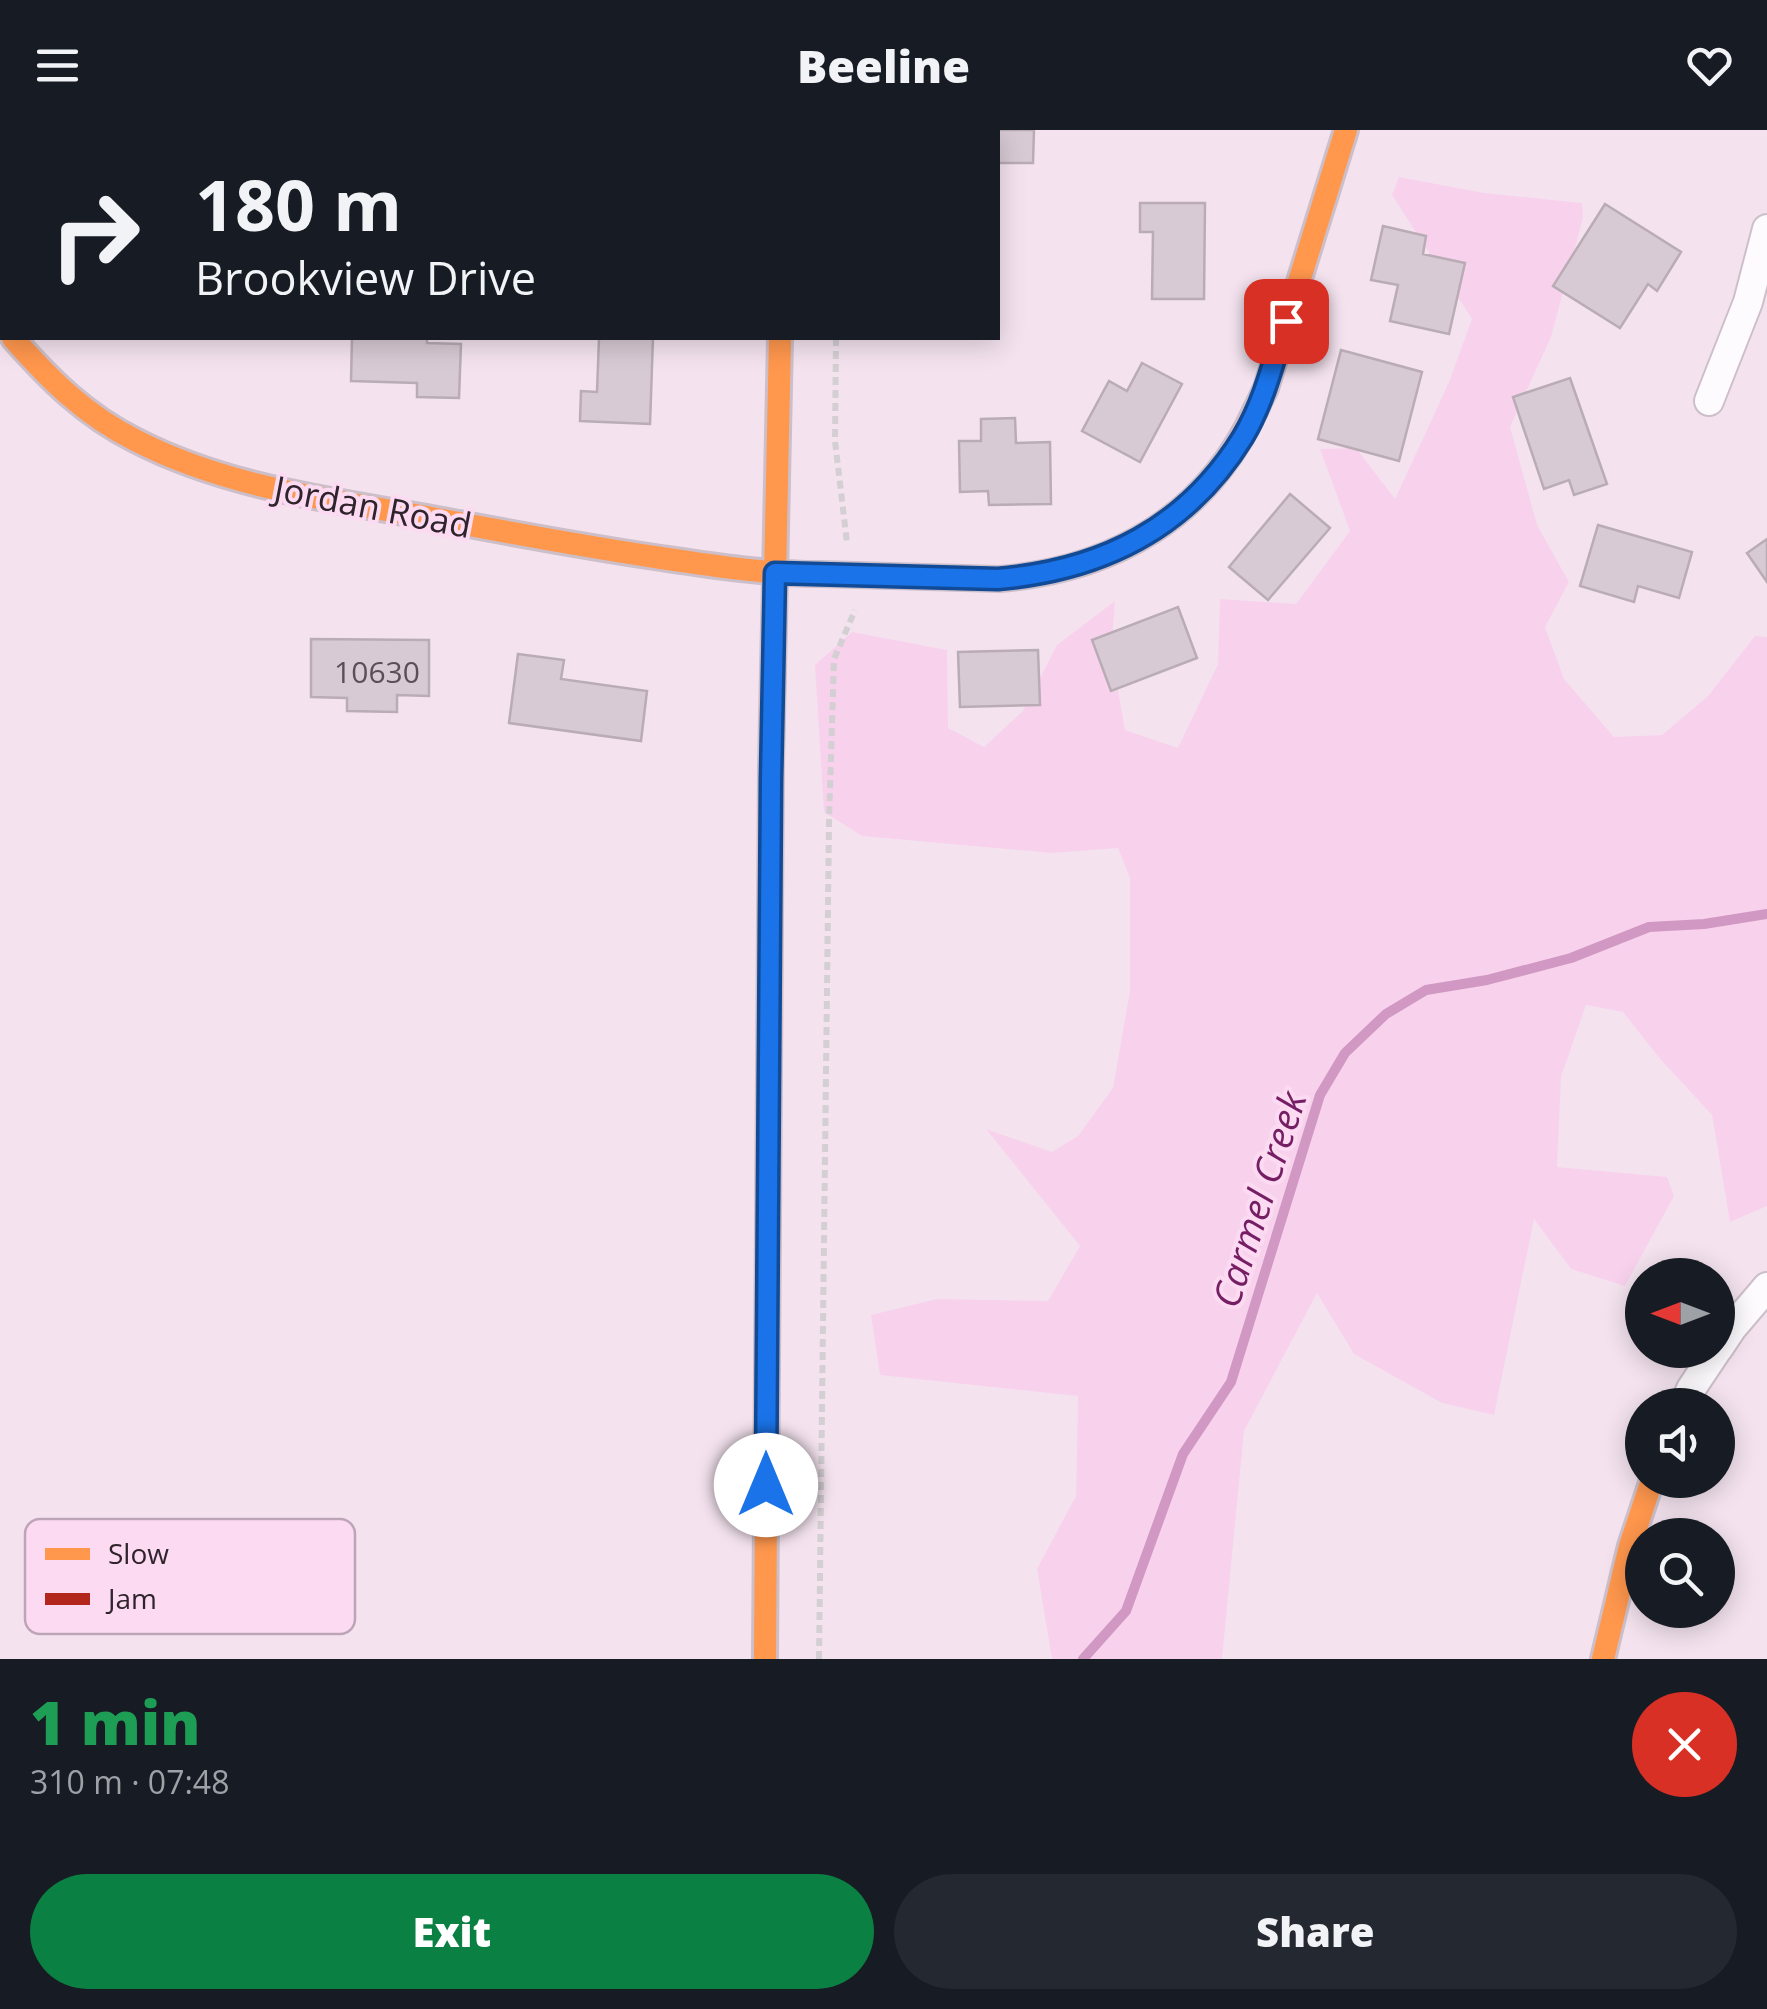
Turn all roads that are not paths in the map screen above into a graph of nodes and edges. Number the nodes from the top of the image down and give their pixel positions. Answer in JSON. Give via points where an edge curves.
{"nodes":[{"id":1,"x":1346,"y":130,"type":"edge"},
{"id":2,"x":1767,"y":229,"type":"edge"},
{"id":3,"x":15,"y":340,"type":"edge"},
{"id":4,"x":780,"y":340,"type":"edge"},
{"id":5,"x":1709,"y":401,"type":"dead end"},
{"id":6,"x":775,"y":573,"type":"junction"},
{"id":7,"x":1767,"y":1286,"type":"edge"},
{"id":8,"x":1735,"y":1324,"type":"edge"},
{"id":9,"x":1646,"y":1498,"type":"edge"},
{"id":10,"x":765,"y":1659,"type":"edge"},
{"id":11,"x":1603,"y":1659,"type":"edge"}],
"edges":[{"from":1,"to":6,"type":"street","name":"Jordan Road","via":[[1266,388],[1244,435],[1214,476],[1158,528],[1075,566],[998,579]]},
{"from":2,"to":5,"type":"street","via":[[1748,302]]},
{"from":3,"to":6,"type":"street","name":"Jordan Road","via":[[101,421],[203,469],[478,527]]},
{"from":4,"to":6,"type":"street"},
{"from":6,"to":10,"type":"street"},
{"from":7,"to":8,"type":"street"},
{"from":9,"to":11,"type":"street"}]}
